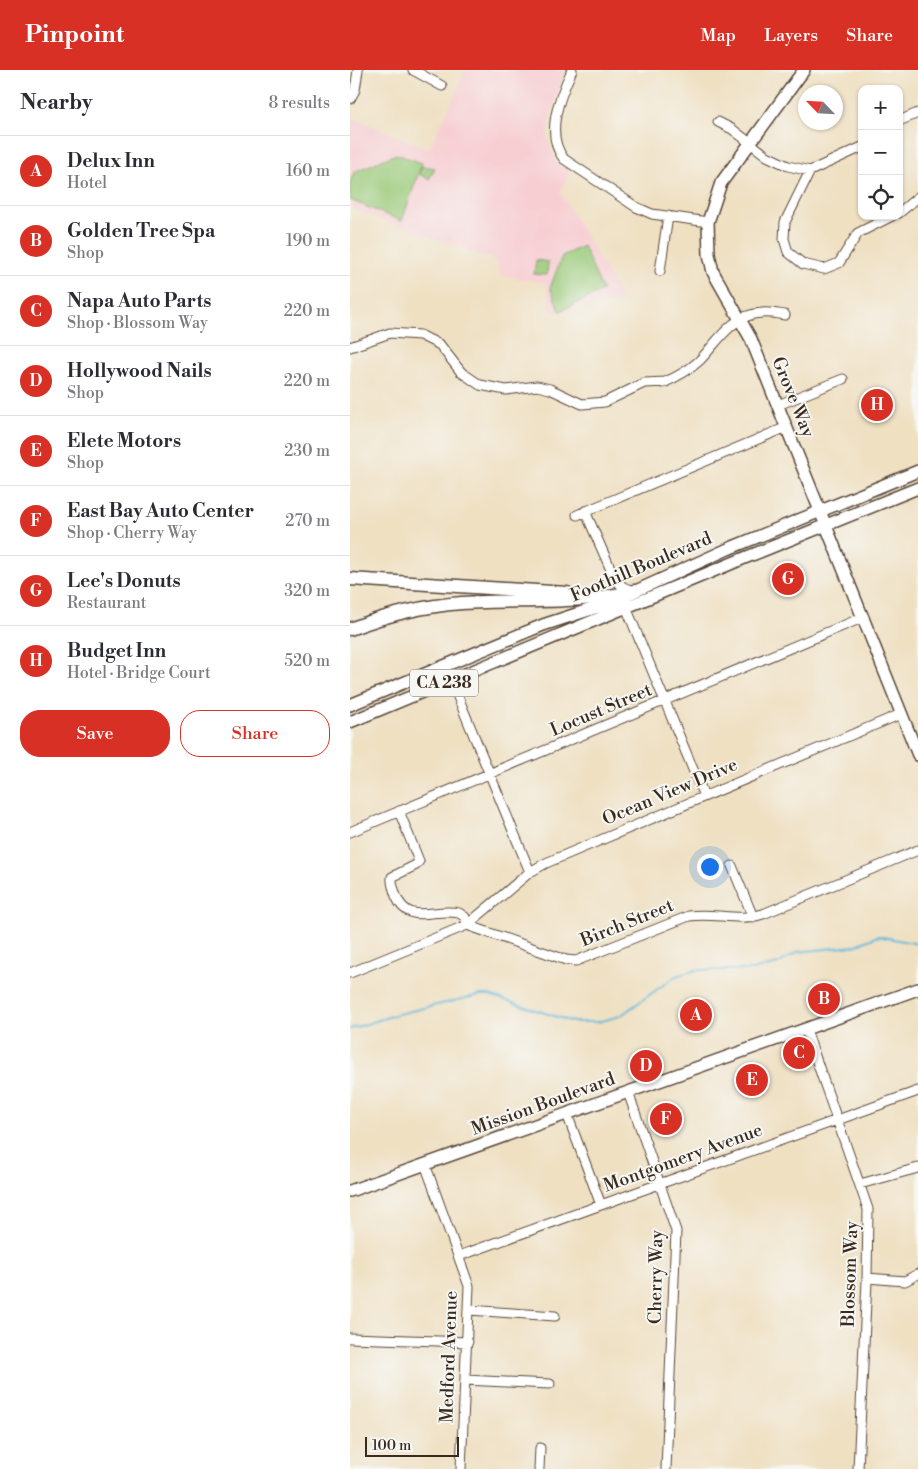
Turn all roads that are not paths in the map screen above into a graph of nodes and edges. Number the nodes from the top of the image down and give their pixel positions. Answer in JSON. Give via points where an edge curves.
{"nodes":[{"id":1,"x":358,"y":70,"type":"edge"},
{"id":2,"x":413,"y":70,"type":"edge"},
{"id":3,"x":572,"y":70,"type":"edge"},
{"id":4,"x":804,"y":70,"type":"edge"},
{"id":5,"x":442,"y":86,"type":"dead end"},
{"id":6,"x":350,"y":99,"type":"edge"},
{"id":7,"x":918,"y":113,"type":"edge"},
{"id":8,"x":903,"y":119,"type":"edge"},
{"id":9,"x":718,"y":122,"type":"dead end"},
{"id":10,"x":749,"y":142,"type":"junction"},
{"id":11,"x":858,"y":150,"type":"edge"},
{"id":12,"x":810,"y":171,"type":"junction"},
{"id":13,"x":918,"y":197,"type":"edge"},
{"id":14,"x":903,"y":210,"type":"edge"},
{"id":15,"x":668,"y":216,"type":"junction"},
{"id":16,"x":884,"y":220,"type":"edge"},
{"id":17,"x":708,"y":222,"type":"junction"},
{"id":18,"x":660,"y":271,"type":"dead end"},
{"id":19,"x":785,"y":315,"type":"dead end"},
{"id":20,"x":741,"y":320,"type":"junction"},
{"id":21,"x":350,"y":347,"type":"edge"},
{"id":22,"x":843,"y":378,"type":"dead end"},
{"id":23,"x":778,"y":405,"type":"junction"},
{"id":24,"x":786,"y":427,"type":"junction"},
{"id":25,"x":918,"y":471,"type":"edge"},
{"id":26,"x":918,"y":488,"type":"edge"},
{"id":27,"x":820,"y":512,"type":"junction"},
{"id":28,"x":826,"y":526,"type":"junction"},
{"id":29,"x":350,"y":570,"type":"edge"},
{"id":30,"x":350,"y":579,"type":"edge"},
{"id":31,"x":496,"y":588,"type":"junction"},
{"id":32,"x":634,"y":591,"type":"junction"},
{"id":33,"x":626,"y":607,"type":"junction"},
{"id":34,"x":864,"y":617,"type":"junction"},
{"id":35,"x":350,"y":629,"type":"edge"},
{"id":36,"x":451,"y":680,"type":"junction"},
{"id":37,"x":665,"y":700,"type":"junction"},
{"id":38,"x":350,"y":705,"type":"edge"},
{"id":39,"x":901,"y":714,"type":"junction"},
{"id":40,"x":350,"y":722,"type":"edge"},
{"id":41,"x":918,"y":755,"type":"edge"},
{"id":42,"x":490,"y":774,"type":"junction"},
{"id":43,"x":704,"y":796,"type":"junction"},
{"id":44,"x":399,"y":811,"type":"junction"},
{"id":45,"x":350,"y":832,"type":"edge"},
{"id":46,"x":918,"y":850,"type":"edge"},
{"id":47,"x":732,"y":866,"type":"dead end"},
{"id":48,"x":530,"y":872,"type":"junction"},
{"id":49,"x":753,"y":917,"type":"junction"},
{"id":50,"x":467,"y":925,"type":"junction"},
{"id":51,"x":350,"y":973,"type":"edge"},
{"id":52,"x":918,"y":989,"type":"edge"},
{"id":53,"x":806,"y":1030,"type":"junction"},
{"id":54,"x":918,"y":1091,"type":"edge"},
{"id":55,"x":628,"y":1092,"type":"junction"},
{"id":56,"x":566,"y":1114,"type":"junction"},
{"id":57,"x":838,"y":1119,"type":"junction"},
{"id":58,"x":425,"y":1164,"type":"junction"},
{"id":59,"x":918,"y":1168,"type":"edge"},
{"id":60,"x":660,"y":1184,"type":"junction"},
{"id":61,"x":860,"y":1184,"type":"junction"},
{"id":62,"x":350,"y":1191,"type":"edge"},
{"id":63,"x":601,"y":1205,"type":"junction"},
{"id":64,"x":459,"y":1256,"type":"junction"},
{"id":65,"x":918,"y":1274,"type":"edge"},
{"id":66,"x":867,"y":1278,"type":"junction"},
{"id":67,"x":468,"y":1310,"type":"junction"},
{"id":68,"x":555,"y":1316,"type":"dead end"},
{"id":69,"x":350,"y":1338,"type":"edge"},
{"id":70,"x":468,"y":1342,"type":"junction"},
{"id":71,"x":465,"y":1380,"type":"junction"},
{"id":72,"x":550,"y":1384,"type":"dead end"},
{"id":73,"x":540,"y":1448,"type":"dead end"},
{"id":74,"x":461,"y":1469,"type":"edge"},
{"id":75,"x":539,"y":1469,"type":"edge"},
{"id":76,"x":666,"y":1469,"type":"edge"},
{"id":77,"x":858,"y":1469,"type":"edge"}],
"edges":[{"from":1,"to":6,"type":"street"},
{"from":2,"to":5,"type":"street"},
{"from":3,"to":15,"type":"street","via":[[554,124],[556,148],[564,159],[636,207]]},
{"from":4,"to":10,"type":"main road","name":"Grove Way"},
{"from":7,"to":8,"type":"street"},
{"from":9,"to":10,"type":"street"},
{"from":10,"to":12,"type":"street","via":[[781,163]]},
{"from":10,"to":17,"type":"main road","name":"Grove Way","via":[[721,183]]},
{"from":11,"to":12,"type":"street"},
{"from":12,"to":16,"type":"street","via":[[785,222],[784,239],[788,252],[803,264],[824,268],[839,263],[858,233]]},
{"from":13,"to":14,"type":"street"},
{"from":15,"to":17,"type":"street"},
{"from":15,"to":18,"type":"street"},
{"from":17,"to":20,"type":"main road","name":"Grove Way","via":[[713,272]]},
{"from":19,"to":20,"type":"street","via":[[762,312]]},
{"from":20,"to":21,"type":"street","via":[[724,331],[692,367],[666,382],[644,383],[605,402],[589,405],[537,386],[506,390],[488,388],[466,376],[434,341],[411,334],[383,335]]},
{"from":20,"to":23,"type":"main road","name":"Grove Way"},
{"from":22,"to":23,"type":"street"},
{"from":23,"to":24,"type":"main road","name":"Grove Way"},
{"from":24,"to":27,"type":"main road","name":"Grove Way"},
{"from":24,"to":32,"type":"street","via":[[581,513],[615,579]]},
{"from":25,"to":27,"type":"main road","name":"Foothill Boulevard"},
{"from":26,"to":28,"type":"main road","name":"Foothill Boulevard"},
{"from":27,"to":28,"type":"main road","name":"Grove Way"},
{"from":27,"to":32,"type":"main road","name":"Foothill Boulevard"},
{"from":28,"to":33,"type":"main road","name":"Foothill Boulevard"},
{"from":28,"to":34,"type":"main road","name":"Grove Way"},
{"from":29,"to":31,"type":"highway"},
{"from":30,"to":31,"type":"highway"},
{"from":31,"to":32,"type":"highway","via":[[590,594]]},
{"from":32,"to":35,"type":"highway","via":[[598,599],[441,605],[397,614]]},
{"from":32,"to":38,"type":"main road","name":"Foothill Boulevard","via":[[591,611],[543,624]]},
{"from":33,"to":36,"type":"main road","name":"Foothill Boulevard","number":"CA 238"},
{"from":33,"to":37,"type":"street"},
{"from":34,"to":37,"type":"street","name":"Locust Street"},
{"from":34,"to":39,"type":"main road","name":"Grove Way"},
{"from":36,"to":40,"type":"main road","name":"Foothill Boulevard","number":"CA 238"},
{"from":36,"to":42,"type":"street"},
{"from":37,"to":42,"type":"street","name":"Locust Street"},
{"from":37,"to":43,"type":"street"},
{"from":39,"to":41,"type":"main road","name":"Grove Way"},
{"from":39,"to":43,"type":"street","name":"Ocean View Drive"},
{"from":42,"to":44,"type":"street","name":"Locust Street"},
{"from":42,"to":48,"type":"street"},
{"from":43,"to":48,"type":"street","name":"Ocean View Drive","via":[[546,862]]},
{"from":44,"to":45,"type":"street","name":"Locust Street"},
{"from":44,"to":50,"type":"street","name":"Birch Street","via":[[419,860],[416,865],[392,877],[391,883],[400,906],[413,914],[459,913]]},
{"from":46,"to":49,"type":"street","name":"Birch Street"},
{"from":47,"to":49,"type":"street"},
{"from":48,"to":50,"type":"street","name":"Ocean View Drive"},
{"from":49,"to":50,"type":"street","name":"Birch Street","via":[[689,916],[576,961]]},
{"from":50,"to":51,"type":"street"},
{"from":52,"to":53,"type":"main road","name":"Mission Boulevard"},
{"from":53,"to":55,"type":"main road","name":"Mission Boulevard"},
{"from":53,"to":57,"type":"street","name":"Blossom Way"},
{"from":54,"to":57,"type":"street","name":"Montgomery Avenue"},
{"from":55,"to":56,"type":"main road","name":"Mission Boulevard"},
{"from":55,"to":60,"type":"street","name":"Cherry Way"},
{"from":56,"to":58,"type":"main road","name":"Mission Boulevard"},
{"from":56,"to":63,"type":"street"},
{"from":57,"to":60,"type":"street","name":"Montgomery Avenue"},
{"from":57,"to":61,"type":"street","name":"Blossom Way"},
{"from":58,"to":62,"type":"main road","name":"Mission Boulevard"},
{"from":58,"to":64,"type":"street","name":"Medford Avenue"},
{"from":59,"to":61,"type":"street"},
{"from":60,"to":63,"type":"street","name":"Montgomery Avenue"},
{"from":60,"to":76,"type":"street","name":"Cherry Way","via":[[677,1238]]},
{"from":61,"to":66,"type":"street","name":"Blossom Way","via":[[869,1221]]},
{"from":63,"to":64,"type":"street","name":"Montgomery Avenue"},
{"from":64,"to":67,"type":"street","name":"Medford Avenue","via":[[469,1286]]},
{"from":65,"to":66,"type":"street","via":[[905,1281]]},
{"from":66,"to":77,"type":"street","name":"Blossom Way"},
{"from":67,"to":68,"type":"street"},
{"from":67,"to":70,"type":"street","name":"Medford Avenue"},
{"from":69,"to":70,"type":"street"},
{"from":70,"to":71,"type":"street","name":"Medford Avenue"},
{"from":71,"to":72,"type":"street"},
{"from":71,"to":74,"type":"street","name":"Medford Avenue"},
{"from":73,"to":75,"type":"street"}]}
